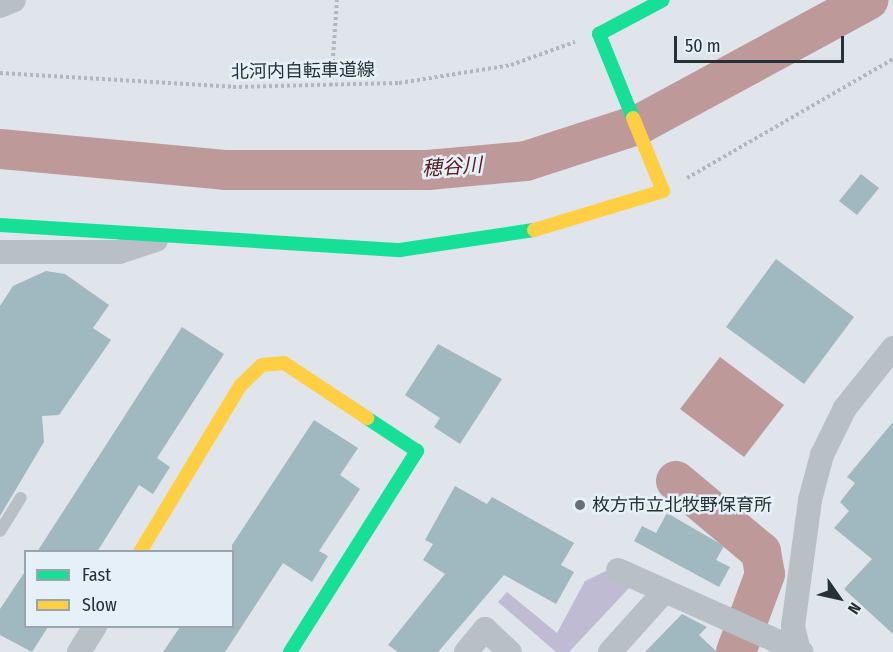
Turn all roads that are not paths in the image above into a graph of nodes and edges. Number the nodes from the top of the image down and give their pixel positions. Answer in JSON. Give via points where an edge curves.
{"nodes":[{"id":1,"x":14,"y":0,"type":"edge"},
{"id":2,"x":663,"y":0,"type":"edge"},
{"id":3,"x":0,"y":6,"type":"edge"},
{"id":4,"x":0,"y":225,"type":"edge"},
{"id":5,"x":167,"y":236,"type":"junction"},
{"id":6,"x":0,"y":252,"type":"edge"},
{"id":7,"x":893,"y":348,"type":"edge"},
{"id":8,"x":21,"y":498,"type":"dead end"},
{"id":9,"x":0,"y":531,"type":"edge"},
{"id":10,"x":141,"y":550,"type":"edge"},
{"id":11,"x":618,"y":570,"type":"dead end"},
{"id":12,"x":665,"y":591,"type":"junction"},
{"id":13,"x":94,"y":628,"type":"edge"},
{"id":14,"x":80,"y":652,"type":"edge"},
{"id":15,"x":290,"y":652,"type":"edge"},
{"id":16,"x":466,"y":652,"type":"edge"},
{"id":17,"x":510,"y":652,"type":"edge"},
{"id":18,"x":610,"y":652,"type":"edge"},
{"id":19,"x":800,"y":652,"type":"edge"}],
"edges":[{"from":1,"to":3,"type":"street"},
{"from":2,"to":5,"type":"street","via":[[599,33],[663,191],[496,240],[400,250]]},
{"from":4,"to":5,"type":"street"},
{"from":5,"to":6,"type":"street","via":[[119,252]]},
{"from":7,"to":19,"type":"street","via":[[844,408],[822,455],[810,500],[793,626]]},
{"from":8,"to":9,"type":"lane"},
{"from":10,"to":15,"type":"street","via":[[240,386],[262,365],[284,363],[417,451]]},
{"from":11,"to":12,"type":"street"},
{"from":12,"to":18,"type":"street"},
{"from":12,"to":19,"type":"street"},
{"from":13,"to":14,"type":"street"},
{"from":16,"to":17,"type":"street","via":[[485,629]]}]}
